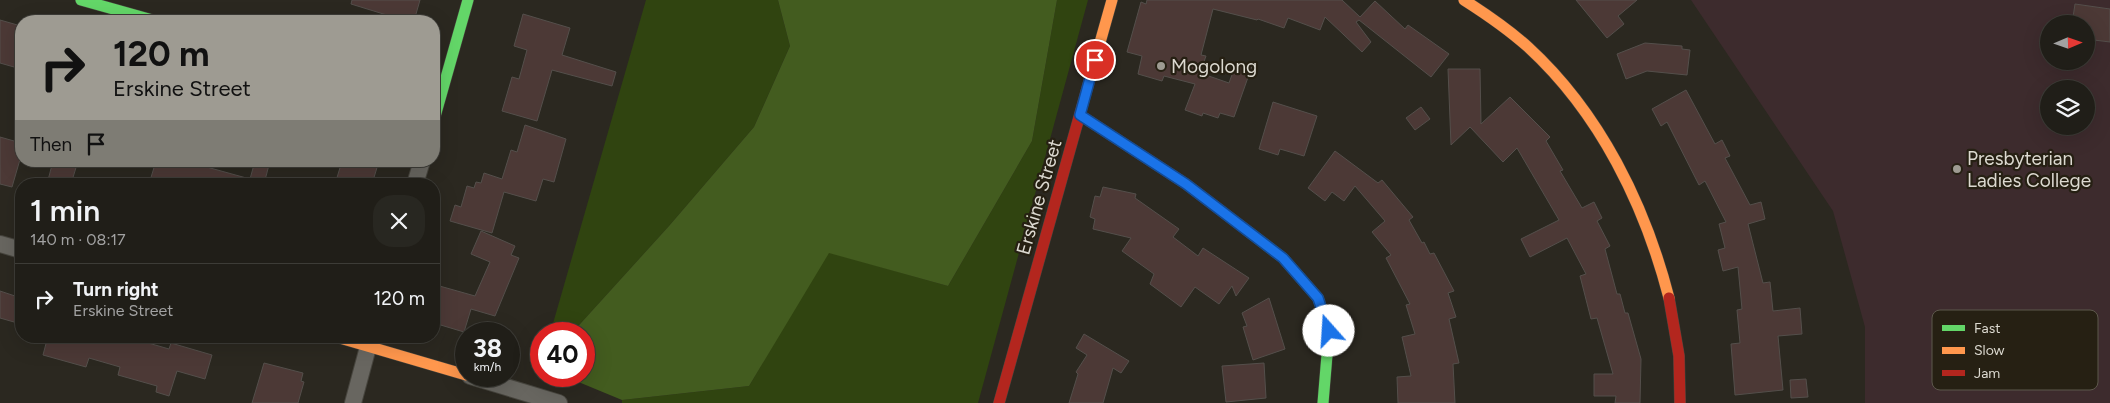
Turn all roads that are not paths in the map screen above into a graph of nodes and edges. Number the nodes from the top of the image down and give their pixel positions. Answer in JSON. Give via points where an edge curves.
{"nodes":[{"id":1,"x":81,"y":0,"type":"edge"},
{"id":2,"x":468,"y":0,"type":"edge"},
{"id":3,"x":1112,"y":0,"type":"edge"},
{"id":4,"x":1464,"y":0,"type":"edge"},
{"id":5,"x":135,"y":15,"type":"edge"},
{"id":6,"x":440,"y":88,"type":"edge"},
{"id":7,"x":1080,"y":115,"type":"junction"},
{"id":8,"x":0,"y":244,"type":"edge"},
{"id":9,"x":15,"y":248,"type":"edge"},
{"id":10,"x":369,"y":343,"type":"edge"},
{"id":11,"x":376,"y":343,"type":"edge"},
{"id":12,"x":455,"y":371,"type":"edge"},
{"id":13,"x":506,"y":387,"type":"edge"},
{"id":14,"x":353,"y":403,"type":"edge"},
{"id":15,"x":559,"y":403,"type":"edge"},
{"id":16,"x":999,"y":403,"type":"edge"},
{"id":17,"x":1322,"y":403,"type":"edge"},
{"id":18,"x":1680,"y":403,"type":"edge"}],
"edges":[{"from":1,"to":5,"type":"street"},
{"from":2,"to":6,"type":"street"},
{"from":3,"to":7,"type":"street","name":"Erskine Street"},
{"from":4,"to":18,"type":"street","via":[[1494,19],[1535,54],[1561,83],[1605,143],[1640,208],[1666,279],[1674,316]]},
{"from":7,"to":16,"type":"street","name":"Erskine Street"},
{"from":7,"to":17,"type":"street","via":[[1186,184],[1283,258],[1318,298],[1329,331]]},
{"from":8,"to":9,"type":"street"},
{"from":10,"to":14,"type":"street"},
{"from":11,"to":12,"type":"street"},
{"from":13,"to":15,"type":"street"}]}
